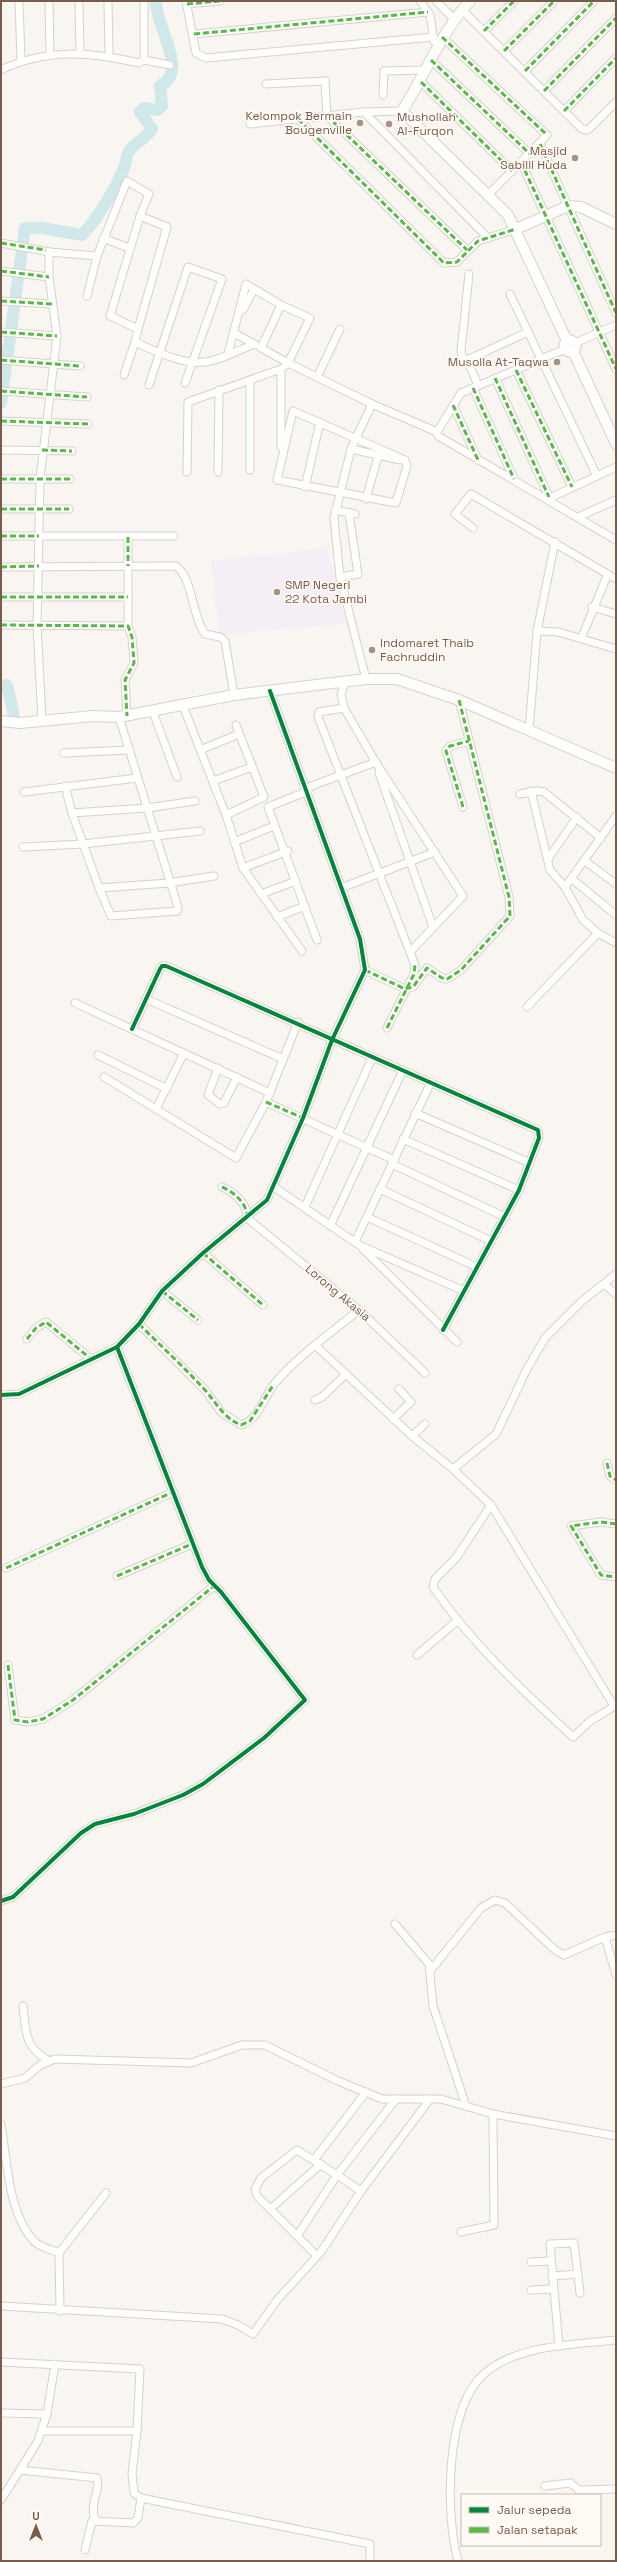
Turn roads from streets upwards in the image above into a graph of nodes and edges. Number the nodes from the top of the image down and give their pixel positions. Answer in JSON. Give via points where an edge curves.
{"nodes":[{"id":1,"x":19,"y":1,"type":"edge"},
{"id":2,"x":49,"y":1,"type":"edge"},
{"id":3,"x":79,"y":1,"type":"edge"},
{"id":4,"x":108,"y":1,"type":"edge"},
{"id":5,"x":144,"y":1,"type":"edge"},
{"id":6,"x":220,"y":1,"type":"edge"},
{"id":7,"x":420,"y":1,"type":"edge"},
{"id":8,"x":436,"y":1,"type":"edge"},
{"id":9,"x":470,"y":1,"type":"edge"},
{"id":10,"x":514,"y":1,"type":"edge"},
{"id":11,"x":554,"y":1,"type":"edge"},
{"id":12,"x":594,"y":1,"type":"edge"},
{"id":13,"x":187,"y":2,"type":"edge"},
{"id":14,"x":462,"y":10,"type":"junction"},
{"id":15,"x":428,"y":12,"type":"junction"},
{"id":16,"x":616,"y":18,"type":"edge"},
{"id":17,"x":454,"y":19,"type":"junction"},
{"id":18,"x":484,"y":31,"type":"junction"},
{"id":19,"x":194,"y":34,"type":"junction"},
{"id":20,"x":437,"y":37,"type":"junction"},
{"id":21,"x":504,"y":51,"type":"junction"},
{"id":22,"x":80,"y":53,"type":"junction"},
{"id":23,"x":50,"y":54,"type":"junction"},
{"id":24,"x":108,"y":56,"type":"junction"},
{"id":25,"x":616,"y":58,"type":"edge"},
{"id":26,"x":21,"y":60,"type":"junction"},
{"id":27,"x":144,"y":60,"type":"junction"},
{"id":28,"x":431,"y":60,"type":"junction"},
{"id":29,"x":170,"y":65,"type":"dead end"},
{"id":30,"x":1,"y":70,"type":"edge"},
{"id":31,"x":426,"y":70,"type":"junction"},
{"id":32,"x":525,"y":71,"type":"junction"},
{"id":33,"x":421,"y":82,"type":"junction"},
{"id":34,"x":266,"y":84,"type":"dead end"},
{"id":35,"x":544,"y":91,"type":"junction"},
{"id":36,"x":383,"y":95,"type":"dead end"},
{"id":37,"x":616,"y":102,"type":"edge"},
{"id":38,"x":402,"y":111,"type":"junction"},
{"id":39,"x":564,"y":111,"type":"junction"},
{"id":40,"x":364,"y":112,"type":"junction"},
{"id":41,"x":327,"y":116,"type":"junction"},
{"id":42,"x":298,"y":119,"type":"junction"},
{"id":43,"x":250,"y":124,"type":"dead end"},
{"id":44,"x":540,"y":144,"type":"junction"},
{"id":45,"x":530,"y":154,"type":"junction"},
{"id":46,"x":520,"y":162,"type":"junction"},
{"id":47,"x":512,"y":170,"type":"junction"},
{"id":48,"x":489,"y":194,"type":"junction"},
{"id":49,"x":568,"y":206,"type":"junction"},
{"id":50,"x":140,"y":216,"type":"junction"},
{"id":51,"x":546,"y":216,"type":"junction"},
{"id":52,"x":616,"y":224,"type":"edge"},
{"id":53,"x":516,"y":229,"type":"junction"},
{"id":54,"x":103,"y":238,"type":"junction"},
{"id":55,"x":488,"y":238,"type":"junction"},
{"id":56,"x":1,"y":243,"type":"edge"},
{"id":57,"x":128,"y":248,"type":"junction"},
{"id":58,"x":467,"y":250,"type":"junction"},
{"id":59,"x":49,"y":252,"type":"junction"},
{"id":60,"x":97,"y":256,"type":"junction"},
{"id":61,"x":1,"y":271,"type":"edge"},
{"id":62,"x":469,"y":274,"type":"dead end"},
{"id":63,"x":49,"y":277,"type":"junction"},
{"id":64,"x":510,"y":294,"type":"dead end"},
{"id":65,"x":87,"y":296,"type":"dead end"},
{"id":66,"x":1,"y":301,"type":"edge"},
{"id":67,"x":52,"y":304,"type":"junction"},
{"id":68,"x":281,"y":305,"type":"junction"},
{"id":69,"x":616,"y":314,"type":"edge"},
{"id":70,"x":616,"y":325,"type":"edge"},
{"id":71,"x":138,"y":329,"type":"junction"},
{"id":72,"x":340,"y":329,"type":"dead end"},
{"id":73,"x":528,"y":332,"type":"junction"},
{"id":74,"x":7,"y":333,"type":"edge"},
{"id":75,"x":234,"y":333,"type":"junction"},
{"id":76,"x":599,"y":333,"type":"junction"},
{"id":77,"x":57,"y":336,"type":"junction"},
{"id":78,"x":135,"y":342,"type":"junction"},
{"id":79,"x":254,"y":344,"type":"junction"},
{"id":80,"x":570,"y":346,"type":"junction"},
{"id":81,"x":261,"y":348,"type":"junction"},
{"id":82,"x":159,"y":352,"type":"junction"},
{"id":83,"x":228,"y":354,"type":"junction"},
{"id":84,"x":541,"y":359,"type":"junction"},
{"id":85,"x":467,"y":360,"type":"junction"},
{"id":86,"x":5,"y":361,"type":"edge"},
{"id":87,"x":192,"y":362,"type":"junction"},
{"id":88,"x":288,"y":363,"type":"junction"},
{"id":89,"x":53,"y":365,"type":"junction"},
{"id":90,"x":80,"y":366,"type":"dead end"},
{"id":91,"x":281,"y":369,"type":"junction"},
{"id":92,"x":616,"y":369,"type":"edge"},
{"id":93,"x":516,"y":370,"type":"junction"},
{"id":94,"x":124,"y":375,"type":"dead end"},
{"id":95,"x":317,"y":378,"type":"junction"},
{"id":96,"x":495,"y":378,"type":"junction"},
{"id":97,"x":250,"y":380,"type":"junction"},
{"id":98,"x":185,"y":383,"type":"dead end"},
{"id":99,"x":149,"y":385,"type":"dead end"},
{"id":100,"x":476,"y":386,"type":"junction"},
{"id":101,"x":219,"y":390,"type":"junction"},
{"id":102,"x":3,"y":391,"type":"edge"},
{"id":103,"x":51,"y":396,"type":"junction"},
{"id":104,"x":87,"y":397,"type":"dead end"},
{"id":105,"x":372,"y":404,"type":"junction"},
{"id":106,"x":453,"y":405,"type":"junction"},
{"id":107,"x":2,"y":421,"type":"edge"},
{"id":108,"x":46,"y":422,"type":"junction"},
{"id":109,"x":320,"y":422,"type":"junction"},
{"id":110,"x":88,"y":424,"type":"dead end"},
{"id":111,"x":437,"y":432,"type":"junction"},
{"id":112,"x":356,"y":436,"type":"junction"},
{"id":113,"x":616,"y":444,"type":"edge"},
{"id":114,"x":351,"y":448,"type":"junction"},
{"id":115,"x":1,"y":450,"type":"edge"},
{"id":116,"x":42,"y":450,"type":"junction"},
{"id":117,"x":72,"y":451,"type":"dead end"},
{"id":118,"x":378,"y":456,"type":"junction"},
{"id":119,"x":478,"y":460,"type":"junction"},
{"id":120,"x":281,"y":461,"type":"junction"},
{"id":121,"x":406,"y":461,"type":"junction"},
{"id":122,"x":616,"y":467,"type":"edge"},
{"id":123,"x":250,"y":470,"type":"dead end"},
{"id":124,"x":187,"y":472,"type":"dead end"},
{"id":125,"x":218,"y":472,"type":"dead end"},
{"id":126,"x":596,"y":476,"type":"junction"},
{"id":127,"x":1,"y":479,"type":"edge"},
{"id":128,"x":70,"y":479,"type":"dead end"},
{"id":129,"x":514,"y":479,"type":"junction"},
{"id":130,"x":40,"y":480,"type":"junction"},
{"id":131,"x":304,"y":486,"type":"junction"},
{"id":132,"x":572,"y":487,"type":"junction"},
{"id":133,"x":340,"y":494,"type":"junction"},
{"id":134,"x":549,"y":498,"type":"junction"},
{"id":135,"x":366,"y":499,"type":"junction"},
{"id":136,"x":616,"y":500,"type":"edge"},
{"id":137,"x":1,"y":509,"type":"edge"},
{"id":138,"x":40,"y":509,"type":"junction"},
{"id":139,"x":69,"y":509,"type":"dead end"},
{"id":140,"x":336,"y":510,"type":"junction"},
{"id":141,"x":578,"y":517,"type":"junction"},
{"id":142,"x":473,"y":528,"type":"dead end"},
{"id":143,"x":1,"y":536,"type":"edge"},
{"id":144,"x":39,"y":536,"type":"junction"},
{"id":145,"x":174,"y":536,"type":"dead end"},
{"id":146,"x":128,"y":537,"type":"junction"},
{"id":147,"x":614,"y":537,"type":"edge"},
{"id":148,"x":555,"y":542,"type":"junction"},
{"id":149,"x":39,"y":566,"type":"junction"},
{"id":150,"x":128,"y":566,"type":"junction"},
{"id":151,"x":1,"y":567,"type":"edge"},
{"id":152,"x":608,"y":576,"type":"junction"},
{"id":153,"x":340,"y":577,"type":"junction"},
{"id":154,"x":616,"y":579,"type":"edge"},
{"id":155,"x":1,"y":597,"type":"edge"},
{"id":156,"x":38,"y":597,"type":"junction"},
{"id":157,"x":128,"y":597,"type":"junction"},
{"id":158,"x":592,"y":607,"type":"junction"},
{"id":159,"x":616,"y":614,"type":"edge"},
{"id":160,"x":1,"y":625,"type":"edge"},
{"id":161,"x":37,"y":625,"type":"junction"},
{"id":162,"x":128,"y":626,"type":"junction"},
{"id":163,"x":537,"y":631,"type":"junction"},
{"id":164,"x":581,"y":639,"type":"junction"},
{"id":165,"x":616,"y":649,"type":"edge"},
{"id":166,"x":366,"y":679,"type":"junction"},
{"id":167,"x":344,"y":682,"type":"junction"},
{"id":168,"x":270,"y":691,"type":"junction"},
{"id":169,"x":234,"y":695,"type":"junction"},
{"id":170,"x":458,"y":700,"type":"junction"},
{"id":171,"x":183,"y":706,"type":"junction"},
{"id":172,"x":344,"y":708,"type":"junction"},
{"id":173,"x":153,"y":712,"type":"junction"},
{"id":174,"x":123,"y":716,"type":"junction"},
{"id":175,"x":42,"y":720,"type":"junction"},
{"id":176,"x":1,"y":721,"type":"edge"},
{"id":177,"x":236,"y":725,"type":"dead end"},
{"id":178,"x":530,"y":731,"type":"junction"},
{"id":179,"x":239,"y":734,"type":"junction"},
{"id":180,"x":470,"y":741,"type":"junction"},
{"id":181,"x":130,"y":750,"type":"junction"},
{"id":182,"x":200,"y":750,"type":"junction"},
{"id":183,"x":64,"y":753,"type":"dead end"},
{"id":184,"x":377,"y":764,"type":"junction"},
{"id":185,"x":252,"y":767,"type":"junction"},
{"id":186,"x":616,"y":768,"type":"edge"},
{"id":187,"x":339,"y":776,"type":"junction"},
{"id":188,"x":177,"y":777,"type":"dead end"},
{"id":189,"x":137,"y":778,"type":"junction"},
{"id":190,"x":213,"y":781,"type":"junction"},
{"id":191,"x":65,"y":786,"type":"junction"},
{"id":192,"x":307,"y":790,"type":"junction"},
{"id":193,"x":531,"y":791,"type":"junction"},
{"id":194,"x":24,"y":792,"type":"dead end"},
{"id":195,"x":520,"y":794,"type":"dead end"},
{"id":196,"x":196,"y":801,"type":"dead end"},
{"id":197,"x":463,"y":807,"type":"dead end"},
{"id":198,"x":147,"y":808,"type":"junction"},
{"id":199,"x":72,"y":813,"type":"junction"},
{"id":200,"x":226,"y":814,"type":"junction"},
{"id":201,"x":616,"y":816,"type":"edge"},
{"id":202,"x":577,"y":817,"type":"junction"},
{"id":203,"x":274,"y":826,"type":"junction"},
{"id":204,"x":200,"y":831,"type":"dead end"},
{"id":205,"x":156,"y":836,"type":"junction"},
{"id":206,"x":601,"y":838,"type":"junction"},
{"id":207,"x":234,"y":842,"type":"junction"},
{"id":208,"x":83,"y":844,"type":"junction"},
{"id":209,"x":23,"y":847,"type":"dead end"},
{"id":210,"x":286,"y":851,"type":"junction"},
{"id":211,"x":436,"y":852,"type":"junction"},
{"id":212,"x":548,"y":859,"type":"junction"},
{"id":213,"x":585,"y":861,"type":"junction"},
{"id":214,"x":409,"y":862,"type":"junction"},
{"id":215,"x":243,"y":868,"type":"junction"},
{"id":216,"x":379,"y":875,"type":"junction"},
{"id":217,"x":214,"y":876,"type":"dead end"},
{"id":218,"x":572,"y":879,"type":"junction"},
{"id":219,"x":296,"y":881,"type":"junction"},
{"id":220,"x":169,"y":883,"type":"junction"},
{"id":221,"x":616,"y":884,"type":"edge"},
{"id":222,"x":565,"y":887,"type":"junction"},
{"id":223,"x":99,"y":888,"type":"junction"},
{"id":224,"x":341,"y":888,"type":"junction"},
{"id":225,"x":261,"y":894,"type":"junction"},
{"id":226,"x":305,"y":906,"type":"junction"},
{"id":227,"x":616,"y":915,"type":"edge"},
{"id":228,"x":277,"y":917,"type":"junction"},
{"id":229,"x":433,"y":927,"type":"junction"},
{"id":230,"x":598,"y":933,"type":"junction"},
{"id":231,"x":317,"y":940,"type":"dead end"},
{"id":232,"x":615,"y":940,"type":"edge"},
{"id":233,"x":302,"y":951,"type":"dead end"},
{"id":234,"x":410,"y":952,"type":"junction"},
{"id":235,"x":364,"y":970,"type":"junction"},
{"id":236,"x":405,"y":989,"type":"junction"},
{"id":237,"x":146,"y":999,"type":"junction"},
{"id":238,"x":75,"y":1004,"type":"dead end"},
{"id":239,"x":527,"y":1007,"type":"dead end"},
{"id":240,"x":298,"y":1022,"type":"junction"},
{"id":241,"x":387,"y":1028,"type":"dead end"},
{"id":242,"x":132,"y":1029,"type":"junction"},
{"id":243,"x":332,"y":1040,"type":"junction"},
{"id":244,"x":184,"y":1053,"type":"junction"},
{"id":245,"x":98,"y":1055,"type":"dead end"},
{"id":246,"x":372,"y":1058,"type":"junction"},
{"id":247,"x":283,"y":1059,"type":"junction"},
{"id":248,"x":218,"y":1068,"type":"junction"},
{"id":249,"x":403,"y":1070,"type":"junction"},
{"id":250,"x":104,"y":1077,"type":"dead end"},
{"id":251,"x":237,"y":1077,"type":"junction"},
{"id":252,"x":431,"y":1082,"type":"junction"},
{"id":253,"x":167,"y":1089,"type":"junction"},
{"id":254,"x":270,"y":1093,"type":"junction"},
{"id":255,"x":266,"y":1102,"type":"junction"},
{"id":256,"x":156,"y":1109,"type":"junction"},
{"id":257,"x":415,"y":1112,"type":"junction"},
{"id":258,"x":303,"y":1118,"type":"junction"},
{"id":259,"x":338,"y":1136,"type":"junction"},
{"id":260,"x":403,"y":1138,"type":"junction"},
{"id":261,"x":366,"y":1147,"type":"junction"},
{"id":262,"x":393,"y":1162,"type":"junction"},
{"id":263,"x":530,"y":1163,"type":"junction"},
{"id":264,"x":222,"y":1187,"type":"dead end"},
{"id":265,"x":274,"y":1187,"type":"junction"},
{"id":266,"x":380,"y":1189,"type":"junction"},
{"id":267,"x":519,"y":1190,"type":"junction"},
{"id":268,"x":304,"y":1207,"type":"junction"},
{"id":269,"x":367,"y":1217,"type":"junction"},
{"id":270,"x":505,"y":1217,"type":"junction"},
{"id":271,"x":247,"y":1218,"type":"junction"},
{"id":272,"x":331,"y":1224,"type":"junction"},
{"id":273,"x":491,"y":1240,"type":"junction"},
{"id":274,"x":357,"y":1243,"type":"junction"},
{"id":275,"x":203,"y":1253,"type":"junction"},
{"id":276,"x":477,"y":1267,"type":"junction"},
{"id":277,"x":616,"y":1274,"type":"edge"},
{"id":278,"x":604,"y":1284,"type":"junction"},
{"id":279,"x":162,"y":1291,"type":"junction"},
{"id":280,"x":464,"y":1291,"type":"junction"},
{"id":281,"x":616,"y":1294,"type":"edge"},
{"id":282,"x":263,"y":1305,"type":"dead end"},
{"id":283,"x":359,"y":1310,"type":"junction"},
{"id":284,"x":198,"y":1320,"type":"dead end"},
{"id":285,"x":139,"y":1324,"type":"junction"},
{"id":286,"x":443,"y":1330,"type":"junction"},
{"id":287,"x":27,"y":1339,"type":"dead end"},
{"id":288,"x":457,"y":1342,"type":"dead end"},
{"id":289,"x":316,"y":1346,"type":"junction"},
{"id":290,"x":117,"y":1347,"type":"junction"},
{"id":291,"x":91,"y":1359,"type":"junction"},
{"id":292,"x":424,"y":1373,"type":"dead end"},
{"id":293,"x":346,"y":1374,"type":"junction"},
{"id":294,"x":399,"y":1388,"type":"dead end"},
{"id":295,"x":1,"y":1395,"type":"edge"},
{"id":296,"x":315,"y":1400,"type":"dead end"},
{"id":297,"x":393,"y":1420,"type":"junction"},
{"id":298,"x":425,"y":1424,"type":"dead end"},
{"id":299,"x":412,"y":1436,"type":"junction"},
{"id":300,"x":607,"y":1463,"type":"dead end"},
{"id":301,"x":453,"y":1469,"type":"junction"},
{"id":302,"x":616,"y":1480,"type":"edge"},
{"id":303,"x":173,"y":1492,"type":"junction"},
{"id":304,"x":491,"y":1505,"type":"junction"},
{"id":305,"x":616,"y":1524,"type":"edge"},
{"id":306,"x":192,"y":1544,"type":"junction"},
{"id":307,"x":6,"y":1568,"type":"dead end"},
{"id":308,"x":117,"y":1576,"type":"dead end"},
{"id":309,"x":616,"y":1577,"type":"edge"},
{"id":310,"x":214,"y":1586,"type":"junction"},
{"id":311,"x":457,"y":1621,"type":"junction"},
{"id":312,"x":417,"y":1654,"type":"dead end"},
{"id":313,"x":8,"y":1665,"type":"dead end"},
{"id":314,"x":615,"y":1705,"type":"edge"},
{"id":315,"x":1,"y":1901,"type":"edge"},
{"id":316,"x":395,"y":1924,"type":"dead end"},
{"id":317,"x":616,"y":1935,"type":"edge"},
{"id":318,"x":605,"y":1937,"type":"junction"},
{"id":319,"x":430,"y":1971,"type":"junction"},
{"id":320,"x":616,"y":1975,"type":"edge"},
{"id":321,"x":23,"y":2006,"type":"dead end"},
{"id":322,"x":48,"y":2060,"type":"junction"},
{"id":323,"x":1,"y":2084,"type":"edge"},
{"id":324,"x":366,"y":2092,"type":"junction"},
{"id":325,"x":396,"y":2099,"type":"junction"},
{"id":326,"x":430,"y":2099,"type":"junction"},
{"id":327,"x":466,"y":2106,"type":"junction"},
{"id":328,"x":493,"y":2114,"type":"junction"},
{"id":329,"x":1,"y":2124,"type":"edge"},
{"id":330,"x":616,"y":2136,"type":"edge"},
{"id":331,"x":314,"y":2160,"type":"junction"},
{"id":332,"x":321,"y":2164,"type":"junction"},
{"id":333,"x":337,"y":2175,"type":"junction"},
{"id":334,"x":361,"y":2192,"type":"junction"},
{"id":335,"x":106,"y":2193,"type":"dead end"},
{"id":336,"x":270,"y":2209,"type":"junction"},
{"id":337,"x":461,"y":2232,"type":"dead end"},
{"id":338,"x":297,"y":2236,"type":"junction"},
{"id":339,"x":59,"y":2253,"type":"junction"},
{"id":340,"x":317,"y":2256,"type":"junction"},
{"id":341,"x":550,"y":2261,"type":"junction"},
{"id":342,"x":531,"y":2262,"type":"dead end"},
{"id":343,"x":578,"y":2274,"type":"junction"},
{"id":344,"x":552,"y":2276,"type":"junction"},
{"id":345,"x":553,"y":2289,"type":"junction"},
{"id":346,"x":532,"y":2290,"type":"dead end"},
{"id":347,"x":580,"y":2293,"type":"dead end"},
{"id":348,"x":1,"y":2306,"type":"edge"},
{"id":349,"x":60,"y":2311,"type":"junction"},
{"id":350,"x":616,"y":2340,"type":"edge"},
{"id":351,"x":558,"y":2346,"type":"junction"},
{"id":352,"x":1,"y":2362,"type":"edge"},
{"id":353,"x":55,"y":2364,"type":"junction"},
{"id":354,"x":1,"y":2413,"type":"edge"},
{"id":355,"x":47,"y":2414,"type":"junction"},
{"id":356,"x":42,"y":2431,"type":"junction"},
{"id":357,"x":137,"y":2431,"type":"junction"},
{"id":358,"x":20,"y":2470,"type":"junction"},
{"id":359,"x":545,"y":2486,"type":"dead end"},
{"id":360,"x":616,"y":2490,"type":"edge"},
{"id":361,"x":141,"y":2498,"type":"junction"},
{"id":362,"x":1,"y":2500,"type":"edge"},
{"id":363,"x":95,"y":2520,"type":"junction"},
{"id":364,"x":86,"y":2550,"type":"dead end"},
{"id":365,"x":370,"y":2561,"type":"edge"},
{"id":366,"x":458,"y":2561,"type":"edge"}],
"edges":[{"from":1,"to":26,"type":"street"},
{"from":2,"to":23,"type":"street"},
{"from":3,"to":22,"type":"street"},
{"from":4,"to":24,"type":"street"},
{"from":5,"to":27,"type":"street"},
{"from":6,"to":13,"type":"street"},
{"from":7,"to":15,"type":"street"},
{"from":8,"to":17,"type":"street"},
{"from":9,"to":14,"type":"street"},
{"from":10,"to":18,"type":"street"},
{"from":11,"to":21,"type":"street"},
{"from":12,"to":32,"type":"street"},
{"from":13,"to":19,"type":"street"},
{"from":14,"to":17,"type":"street"},
{"from":14,"to":18,"type":"street"},
{"from":15,"to":19,"type":"street"},
{"from":15,"to":20,"type":"street"},
{"from":16,"to":35,"type":"street"},
{"from":17,"to":20,"type":"street"},
{"from":18,"to":21,"type":"street"},
{"from":19,"to":20,"type":"street","via":[[196,52],[206,58]]},
{"from":20,"to":28,"type":"street"},
{"from":20,"to":44,"type":"street","via":[[546,134]]},
{"from":21,"to":32,"type":"street"},
{"from":22,"to":23,"type":"street"},
{"from":22,"to":24,"type":"street"},
{"from":23,"to":26,"type":"street"},
{"from":24,"to":27,"type":"street","via":[[139,63]]},
{"from":25,"to":39,"type":"street"},
{"from":26,"to":30,"type":"street"},
{"from":27,"to":29,"type":"street"},
{"from":28,"to":31,"type":"street"},
{"from":28,"to":45,"type":"street"},
{"from":31,"to":33,"type":"street"},
{"from":31,"to":36,"type":"street","via":[[384,71]]},
{"from":32,"to":35,"type":"street"},
{"from":33,"to":38,"type":"street"},
{"from":33,"to":47,"type":"street"},
{"from":34,"to":41,"type":"street","via":[[325,80]]},
{"from":35,"to":39,"type":"street"},
{"from":37,"to":39,"type":"street","via":[[587,130]]},
{"from":38,"to":40,"type":"street"},
{"from":38,"to":48,"type":"street"},
{"from":40,"to":41,"type":"street"},
{"from":40,"to":55,"type":"street"},
{"from":41,"to":42,"type":"street"},
{"from":41,"to":58,"type":"street"},
{"from":42,"to":43,"type":"street"},
{"from":42,"to":58,"type":"street","via":[[440,261],[445,264],[455,263]]},
{"from":44,"to":45,"type":"street"},
{"from":44,"to":49,"type":"street"},
{"from":45,"to":46,"type":"street"},
{"from":46,"to":47,"type":"street"},
{"from":46,"to":51,"type":"street"},
{"from":47,"to":48,"type":"street"},
{"from":48,"to":53,"type":"street","via":[[508,215]]},
{"from":49,"to":51,"type":"street"},
{"from":49,"to":52,"type":"street","via":[[581,207]]},
{"from":49,"to":69,"type":"street"},
{"from":50,"to":54,"type":"street","via":[[149,194],[127,181]]},
{"from":50,"to":57,"type":"street"},
{"from":50,"to":71,"type":"street","via":[[167,227]]},
{"from":51,"to":53,"type":"street"},
{"from":51,"to":76,"type":"street"},
{"from":53,"to":55,"type":"street"},
{"from":53,"to":80,"type":"street"},
{"from":54,"to":57,"type":"street"},
{"from":54,"to":60,"type":"street"},
{"from":55,"to":58,"type":"street","via":[[478,241]]},
{"from":56,"to":59,"type":"street"},
{"from":57,"to":71,"type":"street","via":[[110,316]]},
{"from":59,"to":60,"type":"street"},
{"from":59,"to":63,"type":"street"},
{"from":60,"to":65,"type":"street"},
{"from":61,"to":63,"type":"street"},
{"from":62,"to":85,"type":"street","via":[[461,350],[462,357]]},
{"from":63,"to":67,"type":"street"},
{"from":64,"to":73,"type":"street"},
{"from":66,"to":67,"type":"street"},
{"from":67,"to":77,"type":"street"},
{"from":68,"to":75,"type":"street","via":[[246,284]]},
{"from":68,"to":81,"type":"street"},
{"from":68,"to":88,"type":"street","via":[[310,318]]},
{"from":70,"to":76,"type":"street"},
{"from":71,"to":78,"type":"street"},
{"from":72,"to":95,"type":"street"},
{"from":73,"to":84,"type":"street"},
{"from":73,"to":85,"type":"street"},
{"from":74,"to":77,"type":"street"},
{"from":75,"to":79,"type":"street"},
{"from":75,"to":83,"type":"street"},
{"from":76,"to":80,"type":"street"},
{"from":76,"to":92,"type":"street"},
{"from":77,"to":89,"type":"street"},
{"from":78,"to":82,"type":"street"},
{"from":78,"to":94,"type":"street"},
{"from":79,"to":81,"type":"street"},
{"from":79,"to":83,"type":"street"},
{"from":80,"to":84,"type":"street"},
{"from":80,"to":113,"type":"street"},
{"from":81,"to":88,"type":"street"},
{"from":82,"to":87,"type":"street"},
{"from":82,"to":87,"type":"street","via":[[188,267],[222,279]]},
{"from":82,"to":99,"type":"street"},
{"from":83,"to":87,"type":"street","via":[[206,362]]},
{"from":84,"to":93,"type":"street"},
{"from":84,"to":126,"type":"street"},
{"from":85,"to":100,"type":"street"},
{"from":86,"to":89,"type":"street"},
{"from":87,"to":98,"type":"street"},
{"from":88,"to":91,"type":"street"},
{"from":88,"to":95,"type":"street"},
{"from":89,"to":90,"type":"street"},
{"from":89,"to":103,"type":"street"},
{"from":91,"to":97,"type":"street"},
{"from":91,"to":120,"type":"street"},
{"from":93,"to":96,"type":"street"},
{"from":93,"to":132,"type":"street"},
{"from":95,"to":105,"type":"street"},
{"from":96,"to":100,"type":"street"},
{"from":96,"to":134,"type":"street"},
{"from":97,"to":101,"type":"street"},
{"from":97,"to":123,"type":"street"},
{"from":100,"to":106,"type":"street","via":[[460,393]]},
{"from":100,"to":129,"type":"street"},
{"from":101,"to":124,"type":"street","via":[[188,402]]},
{"from":101,"to":125,"type":"street"},
{"from":102,"to":103,"type":"street"},
{"from":103,"to":104,"type":"street"},
{"from":103,"to":108,"type":"street"},
{"from":105,"to":111,"type":"street"},
{"from":105,"to":112,"type":"street"},
{"from":106,"to":111,"type":"street"},
{"from":106,"to":119,"type":"street"},
{"from":107,"to":108,"type":"street"},
{"from":108,"to":110,"type":"street"},
{"from":108,"to":116,"type":"street"},
{"from":109,"to":112,"type":"street"},
{"from":109,"to":120,"type":"street","via":[[293,411]]},
{"from":109,"to":131,"type":"street"},
{"from":111,"to":119,"type":"street","via":[[440,439]]},
{"from":112,"to":114,"type":"street"},
{"from":112,"to":121,"type":"street"},
{"from":114,"to":118,"type":"street"},
{"from":114,"to":133,"type":"street"},
{"from":115,"to":116,"type":"street"},
{"from":116,"to":117,"type":"street"},
{"from":116,"to":130,"type":"street"},
{"from":118,"to":121,"type":"street"},
{"from":118,"to":135,"type":"street"},
{"from":119,"to":129,"type":"street"},
{"from":120,"to":131,"type":"street","via":[[277,480]]},
{"from":121,"to":135,"type":"street","via":[[396,503]]},
{"from":122,"to":126,"type":"street"},
{"from":126,"to":132,"type":"street"},
{"from":127,"to":130,"type":"street"},
{"from":128,"to":130,"type":"street"},
{"from":129,"to":134,"type":"street"},
{"from":130,"to":138,"type":"street"},
{"from":131,"to":133,"type":"street"},
{"from":132,"to":134,"type":"street"},
{"from":133,"to":135,"type":"street"},
{"from":133,"to":140,"type":"street"},
{"from":134,"to":141,"type":"street"},
{"from":136,"to":141,"type":"street"},
{"from":137,"to":138,"type":"street"},
{"from":138,"to":139,"type":"street"},
{"from":138,"to":144,"type":"street"},
{"from":140,"to":153,"type":"street","via":[[334,526]]},
{"from":140,"to":153,"type":"street","via":[[352,514],[358,574]]},
{"from":141,"to":147,"type":"street"},
{"from":142,"to":148,"type":"street","via":[[455,514],[471,494]]},
{"from":143,"to":144,"type":"street"},
{"from":144,"to":146,"type":"street"},
{"from":144,"to":149,"type":"street"},
{"from":145,"to":146,"type":"street"},
{"from":146,"to":150,"type":"street"},
{"from":148,"to":152,"type":"street"},
{"from":148,"to":163,"type":"street"},
{"from":149,"to":150,"type":"street"},
{"from":149,"to":151,"type":"street"},
{"from":149,"to":156,"type":"street"},
{"from":150,"to":157,"type":"street"},
{"from":150,"to":169,"type":"street","via":[[168,565],[181,569],[200,628],[205,634],[220,637],[225,641]]},
{"from":152,"to":154,"type":"street"},
{"from":152,"to":158,"type":"street"},
{"from":153,"to":166,"type":"street"},
{"from":155,"to":156,"type":"street"},
{"from":156,"to":157,"type":"street"},
{"from":156,"to":161,"type":"street"},
{"from":157,"to":162,"type":"street"},
{"from":158,"to":159,"type":"street"},
{"from":158,"to":164,"type":"street"},
{"from":160,"to":161,"type":"street"},
{"from":161,"to":162,"type":"street"},
{"from":161,"to":175,"type":"street"},
{"from":162,"to":174,"type":"street","via":[[132,637],[134,663],[125,680]]},
{"from":163,"to":164,"type":"street","via":[[557,632]]},
{"from":163,"to":178,"type":"street"},
{"from":164,"to":165,"type":"street"},
{"from":166,"to":167,"type":"street"},
{"from":166,"to":170,"type":"street","via":[[403,680]]},
{"from":167,"to":168,"type":"street"},
{"from":167,"to":172,"type":"street","via":[[341,694]]},
{"from":168,"to":169,"type":"street"},
{"from":168,"to":192,"type":"street"},
{"from":169,"to":171,"type":"street"},
{"from":170,"to":178,"type":"street"},
{"from":170,"to":180,"type":"street"},
{"from":171,"to":173,"type":"street"},
{"from":171,"to":182,"type":"street"},
{"from":172,"to":184,"type":"street"},
{"from":172,"to":187,"type":"street","via":[[318,714]]},
{"from":173,"to":174,"type":"street"},
{"from":173,"to":188,"type":"street"},
{"from":174,"to":175,"type":"street"},
{"from":174,"to":181,"type":"street"},
{"from":175,"to":176,"type":"street","via":[[17,723]]},
{"from":177,"to":179,"type":"street"},
{"from":178,"to":186,"type":"street"},
{"from":179,"to":182,"type":"street"},
{"from":179,"to":185,"type":"street"},
{"from":180,"to":197,"type":"street","via":[[450,746],[446,751]]},
{"from":180,"to":236,"type":"street","via":[[511,914],[458,972],[445,979],[426,968],[414,987]]},
{"from":181,"to":183,"type":"street"},
{"from":181,"to":189,"type":"street"},
{"from":182,"to":190,"type":"street"},
{"from":184,"to":187,"type":"street"},
{"from":184,"to":211,"type":"street"},
{"from":184,"to":214,"type":"street"},
{"from":185,"to":190,"type":"street"},
{"from":185,"to":200,"type":"street","via":[[264,798]]},
{"from":187,"to":192,"type":"street"},
{"from":187,"to":216,"type":"street"},
{"from":189,"to":191,"type":"street"},
{"from":189,"to":198,"type":"street"},
{"from":190,"to":200,"type":"street"},
{"from":191,"to":194,"type":"street"},
{"from":191,"to":199,"type":"street"},
{"from":192,"to":203,"type":"street","via":[[268,805]]},
{"from":192,"to":224,"type":"street"},
{"from":193,"to":195,"type":"street"},
{"from":193,"to":202,"type":"street","via":[[544,792]]},
{"from":193,"to":212,"type":"street"},
{"from":196,"to":198,"type":"street"},
{"from":198,"to":199,"type":"street"},
{"from":198,"to":205,"type":"street"},
{"from":199,"to":208,"type":"street"},
{"from":200,"to":207,"type":"street"},
{"from":201,"to":206,"type":"street"},
{"from":202,"to":206,"type":"street"},
{"from":202,"to":212,"type":"street"},
{"from":203,"to":207,"type":"street"},
{"from":203,"to":210,"type":"street"},
{"from":204,"to":205,"type":"street"},
{"from":205,"to":208,"type":"street"},
{"from":205,"to":220,"type":"street"},
{"from":206,"to":213,"type":"street"},
{"from":207,"to":215,"type":"street"},
{"from":208,"to":209,"type":"street"},
{"from":208,"to":223,"type":"street"},
{"from":210,"to":215,"type":"street"},
{"from":210,"to":219,"type":"street"},
{"from":211,"to":214,"type":"street"},
{"from":211,"to":229,"type":"street","via":[[462,896]]},
{"from":212,"to":222,"type":"street","via":[[552,873]]},
{"from":213,"to":218,"type":"street"},
{"from":213,"to":221,"type":"street"},
{"from":214,"to":216,"type":"street"},
{"from":214,"to":229,"type":"street"},
{"from":215,"to":225,"type":"street"},
{"from":216,"to":224,"type":"street"},
{"from":216,"to":234,"type":"street"},
{"from":217,"to":220,"type":"street"},
{"from":218,"to":222,"type":"street"},
{"from":218,"to":227,"type":"street"},
{"from":219,"to":225,"type":"street"},
{"from":219,"to":226,"type":"street"},
{"from":220,"to":223,"type":"street"},
{"from":220,"to":223,"type":"street","via":[[178,907],[174,913],[110,916]]},
{"from":222,"to":230,"type":"street","via":[[581,917]]},
{"from":224,"to":235,"type":"street","via":[[362,944]]},
{"from":225,"to":228,"type":"street"},
{"from":226,"to":228,"type":"street"},
{"from":226,"to":231,"type":"street"},
{"from":228,"to":233,"type":"street"},
{"from":229,"to":234,"type":"street"},
{"from":230,"to":232,"type":"street"},
{"from":230,"to":239,"type":"street"},
{"from":234,"to":236,"type":"street","via":[[415,971]]},
{"from":235,"to":236,"type":"street"},
{"from":235,"to":243,"type":"street"},
{"from":236,"to":241,"type":"street"},
{"from":237,"to":240,"type":"street","via":[[160,969],[166,966]]},
{"from":237,"to":242,"type":"street"},
{"from":237,"to":247,"type":"street"},
{"from":238,"to":242,"type":"street"},
{"from":240,"to":243,"type":"street"},
{"from":240,"to":247,"type":"street"},
{"from":242,"to":244,"type":"street"},
{"from":243,"to":246,"type":"street"},
{"from":243,"to":258,"type":"street"},
{"from":244,"to":248,"type":"street"},
{"from":244,"to":253,"type":"street"},
{"from":245,"to":253,"type":"street"},
{"from":246,"to":249,"type":"street"},
{"from":246,"to":259,"type":"street"},
{"from":247,"to":254,"type":"street"},
{"from":248,"to":251,"type":"street"},
{"from":248,"to":251,"type":"street","via":[[208,1095],[220,1104],[224,1103]]},
{"from":249,"to":252,"type":"street"},
{"from":249,"to":261,"type":"street"},
{"from":250,"to":256,"type":"street"},
{"from":251,"to":254,"type":"street"},
{"from":252,"to":257,"type":"street"},
{"from":252,"to":263,"type":"street","via":[[536,1129],[539,1138]]},
{"from":253,"to":256,"type":"street"},
{"from":254,"to":255,"type":"street"},
{"from":255,"to":256,"type":"street","via":[[236,1158]]},
{"from":255,"to":258,"type":"street"},
{"from":257,"to":260,"type":"street"},
{"from":257,"to":263,"type":"street"},
{"from":258,"to":259,"type":"street"},
{"from":258,"to":265,"type":"street"},
{"from":259,"to":261,"type":"street"},
{"from":259,"to":268,"type":"street"},
{"from":260,"to":262,"type":"street"},
{"from":260,"to":267,"type":"street"},
{"from":261,"to":262,"type":"street"},
{"from":261,"to":272,"type":"street"},
{"from":262,"to":266,"type":"street"},
{"from":262,"to":270,"type":"street"},
{"from":263,"to":267,"type":"street"},
{"from":264,"to":271,"type":"street","via":[[230,1190],[245,1205]]},
{"from":265,"to":268,"type":"street"},
{"from":265,"to":271,"type":"street","via":[[267,1200]]},
{"from":266,"to":269,"type":"street"},
{"from":266,"to":273,"type":"street"},
{"from":267,"to":270,"type":"street"},
{"from":268,"to":272,"type":"street"},
{"from":269,"to":274,"type":"street"},
{"from":269,"to":276,"type":"street"},
{"from":270,"to":273,"type":"street"},
{"from":271,"to":275,"type":"street"},
{"from":271,"to":283,"type":"street","name":"Lorong Akasia"},
{"from":272,"to":274,"type":"street"},
{"from":273,"to":276,"type":"street"},
{"from":274,"to":280,"type":"street"},
{"from":274,"to":286,"type":"street"},
{"from":275,"to":279,"type":"street"},
{"from":275,"to":282,"type":"street"},
{"from":276,"to":280,"type":"street"},
{"from":277,"to":278,"type":"street"},
{"from":278,"to":281,"type":"street"},
{"from":278,"to":301,"type":"street","via":[[582,1301],[546,1338],[530,1364],[496,1434]]},
{"from":279,"to":284,"type":"street"},
{"from":279,"to":285,"type":"street"},
{"from":280,"to":286,"type":"street"},
{"from":283,"to":289,"type":"street"},
{"from":283,"to":292,"type":"street","name":"Lorong Akasia"},
{"from":285,"to":289,"type":"street","via":[[205,1390],[221,1412],[241,1425],[250,1421],[274,1384]]},
{"from":285,"to":290,"type":"street"},
{"from":286,"to":288,"type":"street"},
{"from":287,"to":291,"type":"street","via":[[36,1328],[46,1322]]},
{"from":289,"to":293,"type":"street"},
{"from":290,"to":291,"type":"street"},
{"from":290,"to":303,"type":"street"},
{"from":291,"to":295,"type":"street","via":[[19,1394]]},
{"from":293,"to":296,"type":"street","via":[[322,1397]]},
{"from":293,"to":297,"type":"street"},
{"from":294,"to":297,"type":"street","via":[[411,1402]]},
{"from":297,"to":299,"type":"street"},
{"from":298,"to":299,"type":"street"},
{"from":299,"to":301,"type":"street"},
{"from":300,"to":302,"type":"street","via":[[610,1476]]},
{"from":301,"to":304,"type":"street"},
{"from":303,"to":306,"type":"street"},
{"from":303,"to":307,"type":"street"},
{"from":304,"to":311,"type":"street","via":[[456,1558],[433,1583],[433,1587]]},
{"from":304,"to":314,"type":"street"},
{"from":305,"to":309,"type":"street","via":[[601,1522],[571,1526],[601,1575]]},
{"from":306,"to":308,"type":"street"},
{"from":306,"to":310,"type":"street","via":[[202,1568]]},
{"from":310,"to":313,"type":"street","via":[[73,1700],[43,1719],[28,1722],[15,1720]]},
{"from":310,"to":315,"type":"street","via":[[303,1696],[304,1704],[203,1784],[183,1795],[134,1814],[95,1824],[81,1833],[13,1898]]},
{"from":311,"to":312,"type":"street"},
{"from":311,"to":314,"type":"street","via":[[513,1682],[573,1737],[589,1722]]},
{"from":316,"to":319,"type":"street","via":[[427,1960]]},
{"from":317,"to":318,"type":"street"},
{"from":318,"to":319,"type":"street","via":[[564,1955],[555,1950],[505,1903],[495,1900],[481,1908]]},
{"from":318,"to":320,"type":"street"},
{"from":319,"to":327,"type":"street","via":[[433,2006]]},
{"from":321,"to":322,"type":"street","via":[[29,2044],[33,2052]]},
{"from":322,"to":323,"type":"street","via":[[25,2078]]},
{"from":322,"to":324,"type":"street","via":[[105,2059],[191,2063],[242,2045],[257,2044],[265,2045]]},
{"from":324,"to":325,"type":"street","via":[[382,2099]]},
{"from":324,"to":331,"type":"street"},
{"from":325,"to":326,"type":"street"},
{"from":325,"to":333,"type":"street"},
{"from":326,"to":327,"type":"street"},
{"from":326,"to":334,"type":"street"},
{"from":327,"to":328,"type":"street"},
{"from":328,"to":330,"type":"street"},
{"from":328,"to":337,"type":"street","via":[[494,2225]]},
{"from":329,"to":339,"type":"street","via":[[12,2194],[22,2221],[36,2243]]},
{"from":331,"to":332,"type":"street"},
{"from":331,"to":336,"type":"street","via":[[295,2150],[261,2178],[255,2189]]},
{"from":332,"to":333,"type":"street"},
{"from":332,"to":336,"type":"street"},
{"from":333,"to":334,"type":"street"},
{"from":333,"to":338,"type":"street"},
{"from":334,"to":340,"type":"street"},
{"from":335,"to":339,"type":"street"},
{"from":336,"to":338,"type":"street"},
{"from":338,"to":340,"type":"street"},
{"from":339,"to":349,"type":"street"},
{"from":340,"to":349,"type":"street","via":[[278,2299],[252,2334],[238,2324],[222,2319]]},
{"from":341,"to":342,"type":"street"},
{"from":341,"to":343,"type":"street","via":[[550,2244],[574,2243]]},
{"from":341,"to":344,"type":"street"},
{"from":343,"to":344,"type":"street"},
{"from":343,"to":347,"type":"street"},
{"from":344,"to":345,"type":"street"},
{"from":345,"to":346,"type":"street"},
{"from":345,"to":351,"type":"street"},
{"from":348,"to":349,"type":"street"},
{"from":350,"to":351,"type":"street"},
{"from":351,"to":366,"type":"street","via":[[510,2358],[485,2373],[465,2397],[452,2458],[452,2525]]},
{"from":352,"to":353,"type":"street"},
{"from":353,"to":355,"type":"street"},
{"from":353,"to":357,"type":"street","via":[[140,2369]]},
{"from":354,"to":355,"type":"street"},
{"from":355,"to":356,"type":"street"},
{"from":356,"to":357,"type":"street"},
{"from":356,"to":358,"type":"street"},
{"from":357,"to":361,"type":"street","via":[[132,2480],[134,2493]]},
{"from":358,"to":362,"type":"street"},
{"from":358,"to":363,"type":"street","via":[[97,2478],[98,2487],[93,2502]]},
{"from":359,"to":360,"type":"street","via":[[570,2483],[579,2490]]},
{"from":361,"to":363,"type":"street","via":[[138,2518],[133,2523]]},
{"from":361,"to":365,"type":"street","via":[[370,2544]]},
{"from":363,"to":364,"type":"street","via":[[91,2525]]}]}
